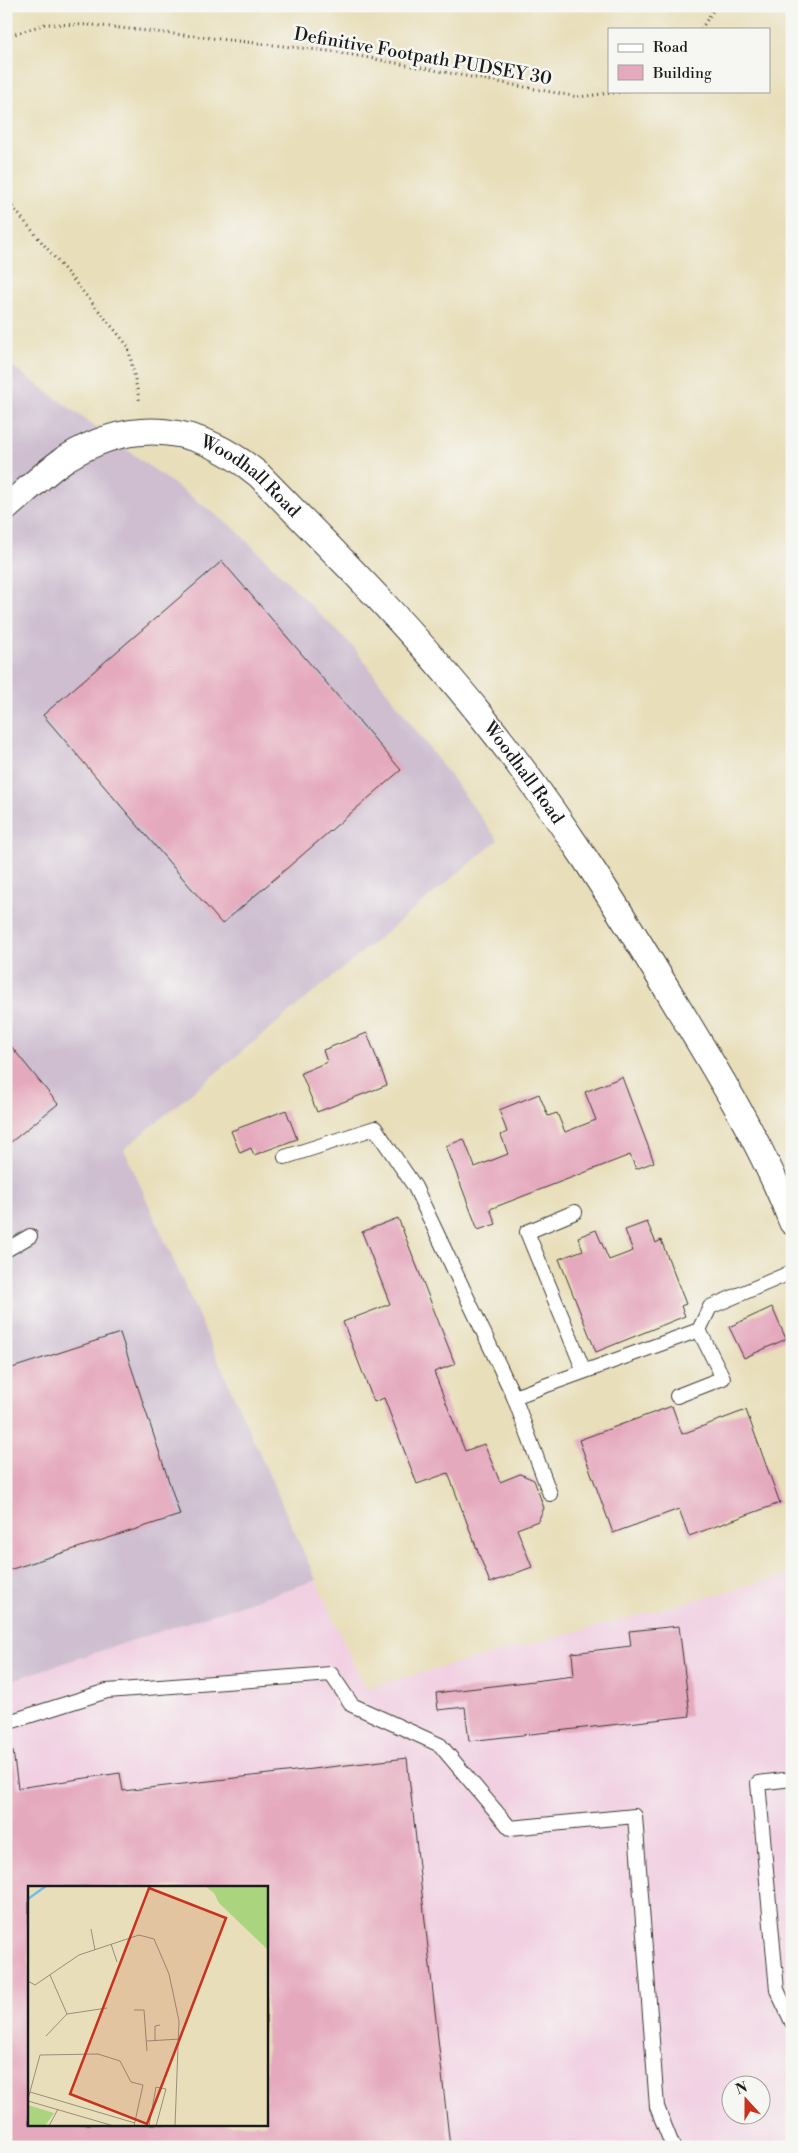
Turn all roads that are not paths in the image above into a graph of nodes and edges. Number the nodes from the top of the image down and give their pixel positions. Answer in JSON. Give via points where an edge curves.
{"nodes":[{"id":1,"x":6,"y":508,"type":"edge"},
{"id":2,"x":285,"y":1157,"type":"dead end"},
{"id":3,"x":576,"y":1212,"type":"dead end"},
{"id":4,"x":792,"y":1222,"type":"edge"},
{"id":5,"x":30,"y":1236,"type":"dead end"},
{"id":6,"x":6,"y":1250,"type":"edge"},
{"id":7,"x":792,"y":1272,"type":"edge"},
{"id":8,"x":699,"y":1330,"type":"junction"},
{"id":9,"x":584,"y":1371,"type":"junction"},
{"id":10,"x":678,"y":1396,"type":"dead end"},
{"id":11,"x":514,"y":1397,"type":"junction"},
{"id":12,"x":550,"y":1494,"type":"dead end"},
{"id":13,"x":6,"y":1723,"type":"edge"},
{"id":14,"x":792,"y":1779,"type":"edge"},
{"id":15,"x":792,"y":2022,"type":"edge"},
{"id":16,"x":673,"y":2147,"type":"edge"}],
"edges":[{"from":1,"to":4,"type":"street","name":"Woodhall Road","via":[[63,460],[83,449],[147,431],[172,432],[219,446],[259,475],[376,596],[479,713],[566,830],[623,915],[737,1105]]},
{"from":2,"to":11,"type":"lane","via":[[375,1128],[415,1187]]},
{"from":3,"to":9,"type":"lane","via":[[527,1232]]},
{"from":5,"to":6,"type":"lane"},
{"from":7,"to":8,"type":"lane","via":[[710,1307]]},
{"from":8,"to":9,"type":"lane"},
{"from":8,"to":10,"type":"lane","via":[[723,1378]]},
{"from":9,"to":11,"type":"lane"},
{"from":11,"to":12,"type":"lane"},
{"from":13,"to":16,"type":"lane","via":[[107,1690],[331,1674],[352,1705],[440,1745],[510,1828],[635,1816],[657,2107]]},
{"from":14,"to":15,"type":"lane","via":[[758,1783],[777,1990]]}]}
